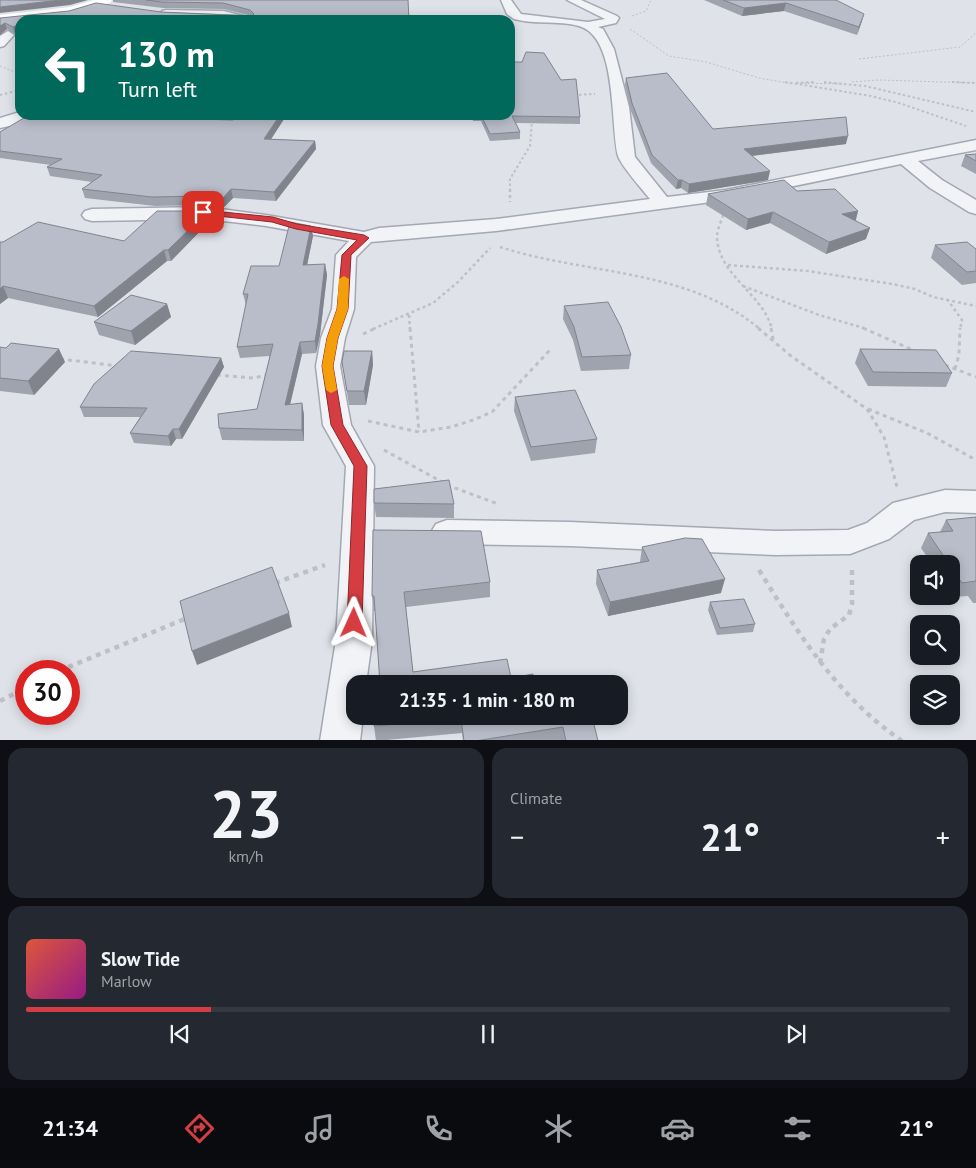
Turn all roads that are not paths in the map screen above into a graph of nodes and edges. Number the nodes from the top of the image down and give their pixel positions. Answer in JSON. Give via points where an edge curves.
{"nodes":[{"id":1,"x":506,"y":0,"type":"edge"},
{"id":2,"x":572,"y":0,"type":"edge"},
{"id":3,"x":104,"y":4,"type":"edge"},
{"id":4,"x":156,"y":12,"type":"edge"},
{"id":5,"x":35,"y":15,"type":"edge"},
{"id":6,"x":228,"y":15,"type":"edge"},
{"id":7,"x":515,"y":15,"type":"edge"},
{"id":8,"x":515,"y":15,"type":"edge"},
{"id":9,"x":15,"y":17,"type":"edge"},
{"id":10,"x":0,"y":19,"type":"edge"},
{"id":11,"x":589,"y":25,"type":"junction"},
{"id":12,"x":15,"y":120,"type":"edge"},
{"id":13,"x":3,"y":126,"type":"edge"},
{"id":14,"x":972,"y":136,"type":"edge"},
{"id":15,"x":904,"y":158,"type":"junction"},
{"id":16,"x":662,"y":203,"type":"junction"},
{"id":17,"x":976,"y":208,"type":"edge"},
{"id":18,"x":92,"y":215,"type":"dead end"},
{"id":19,"x":364,"y":238,"type":"junction"},
{"id":20,"x":976,"y":502,"type":"edge"},
{"id":21,"x":379,"y":537,"type":"junction"},
{"id":22,"x":340,"y":740,"type":"edge"}],
"edges":[{"from":1,"to":8,"type":"street"},
{"from":2,"to":11,"type":"street","via":[[613,18],[612,21]]},
{"from":3,"to":5,"type":"street"},
{"from":4,"to":6,"type":"street"},
{"from":7,"to":11,"type":"street"},
{"from":9,"to":10,"type":"street"},
{"from":11,"to":16,"type":"street","via":[[599,32],[608,48],[627,157]]},
{"from":12,"to":13,"type":"street"},
{"from":14,"to":15,"type":"street"},
{"from":15,"to":16,"type":"street","via":[[726,195]]},
{"from":15,"to":17,"type":"street","via":[[936,184]]},
{"from":16,"to":19,"type":"street","via":[[505,224],[378,234]]},
{"from":18,"to":19,"type":"street","via":[[207,213],[273,220]]},
{"from":19,"to":21,"type":"street","via":[[346,255],[343,309],[328,366],[337,425],[360,466]]},
{"from":20,"to":21,"type":"street","via":[[945,501],[904,512],[878,531],[850,542],[741,542],[570,534]]},
{"from":21,"to":22,"type":"street","via":[[354,640]]}]}
